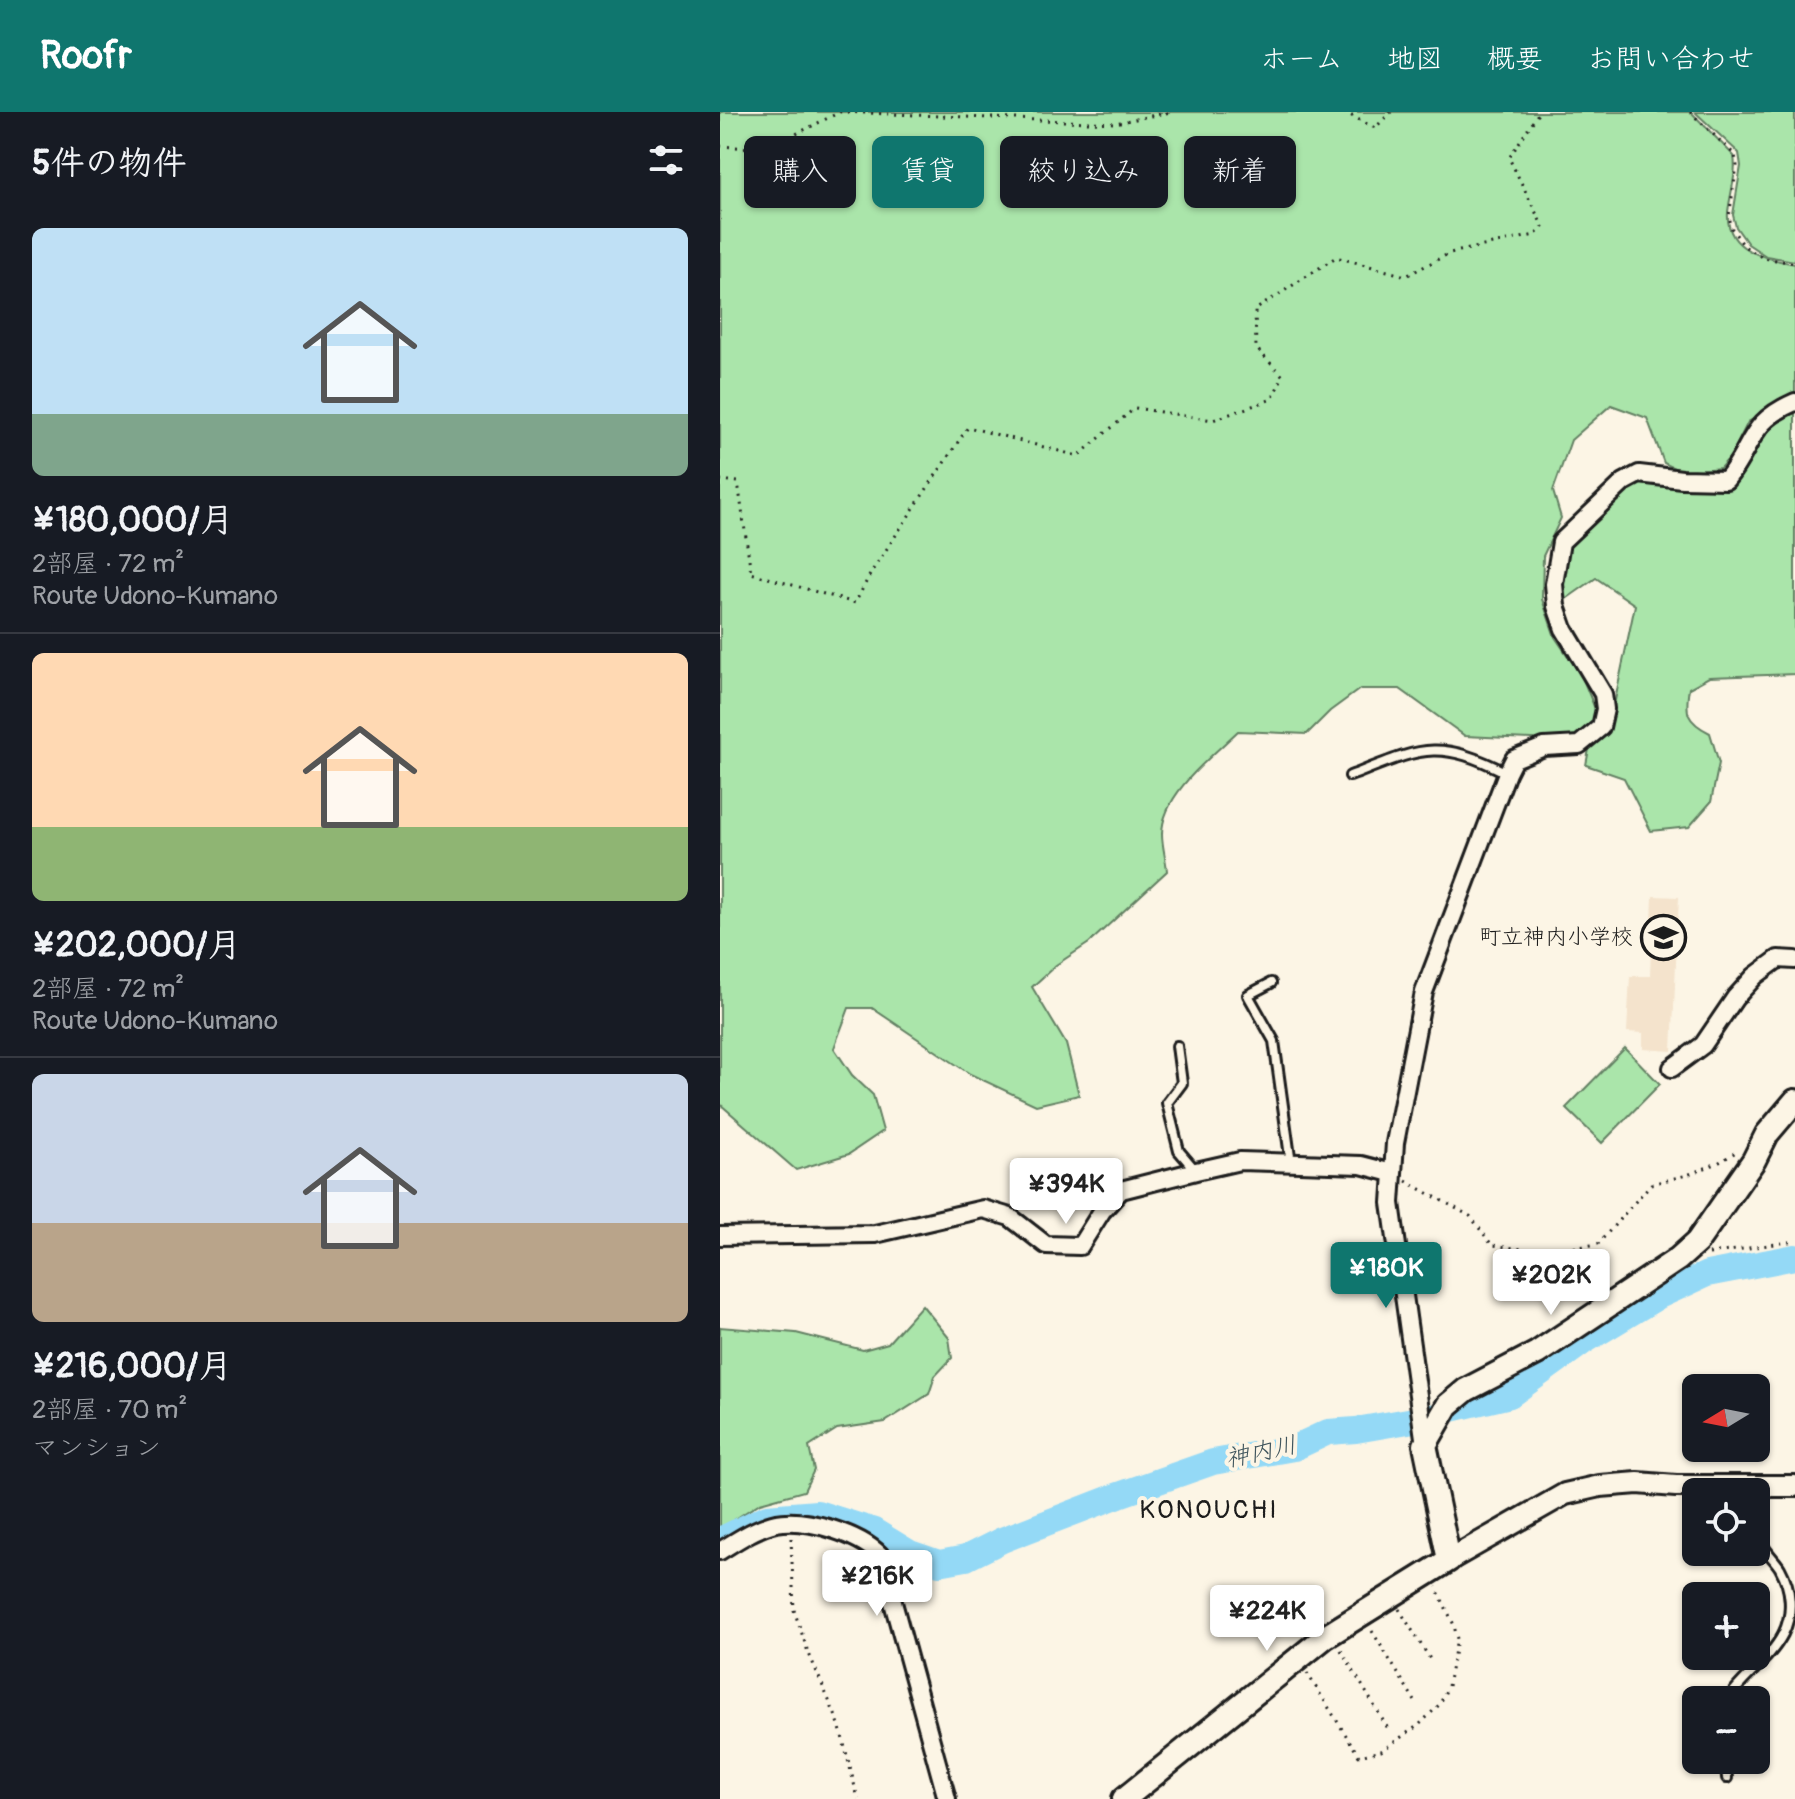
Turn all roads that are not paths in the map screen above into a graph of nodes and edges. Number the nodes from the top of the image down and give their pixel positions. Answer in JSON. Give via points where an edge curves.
{"nodes":[{"id":1,"x":1795,"y":402,"type":"edge"},
{"id":2,"x":1507,"y":773,"type":"junction"},
{"id":3,"x":1350,"y":776,"type":"dead end"},
{"id":4,"x":1795,"y":960,"type":"edge"},
{"id":5,"x":1271,"y":983,"type":"dead end"},
{"id":6,"x":1177,"y":1046,"type":"dead end"},
{"id":7,"x":1672,"y":1068,"type":"dead end"},
{"id":8,"x":1795,"y":1101,"type":"edge"},
{"id":9,"x":1291,"y":1164,"type":"junction"},
{"id":10,"x":1196,"y":1171,"type":"junction"},
{"id":11,"x":1392,"y":1173,"type":"junction"},
{"id":12,"x":720,"y":1236,"type":"edge"},
{"id":13,"x":1425,"y":1445,"type":"junction"},
{"id":14,"x":1682,"y":1486,"type":"edge"},
{"id":15,"x":1770,"y":1486,"type":"edge"},
{"id":16,"x":1795,"y":1486,"type":"edge"},
{"id":17,"x":720,"y":1551,"type":"edge"},
{"id":18,"x":1770,"y":1555,"type":"edge"},
{"id":19,"x":1449,"y":1560,"type":"junction"},
{"id":20,"x":1738,"y":1686,"type":"edge"},
{"id":21,"x":1727,"y":1774,"type":"edge"},
{"id":22,"x":1727,"y":1778,"type":"dead end"},
{"id":23,"x":947,"y":1799,"type":"edge"},
{"id":24,"x":1124,"y":1799,"type":"edge"}],
"edges":[{"from":1,"to":2,"type":"street","via":[[1759,424],[1726,480],[1639,474],[1561,542],[1556,606],[1603,694],[1601,727],[1579,745],[1544,747],[1514,759]]},
{"from":2,"to":3,"type":"lane","via":[[1443,749],[1420,751]]},
{"from":2,"to":11,"type":"street","via":[[1424,992]]},
{"from":4,"to":7,"type":"street","via":[[1778,959],[1755,976],[1703,1045]]},
{"from":5,"to":9,"type":"lane","via":[[1248,995],[1274,1041]]},
{"from":6,"to":10,"type":"lane","via":[[1182,1083],[1167,1103],[1179,1151]]},
{"from":8,"to":13,"type":"main road","via":[[1767,1134],[1697,1242],[1537,1353],[1466,1390],[1448,1405]]},
{"from":9,"to":10,"type":"street","via":[[1240,1161]]},
{"from":9,"to":11,"type":"street","via":[[1361,1165]]},
{"from":10,"to":12,"type":"street","via":[[1121,1190],[1080,1246],[1046,1245],[1010,1217],[983,1209],[875,1234]]},
{"from":11,"to":13,"type":"street","via":[[1391,1203]]},
{"from":13,"to":19,"type":"main road"},
{"from":14,"to":19,"type":"street","via":[[1638,1483],[1565,1494]]},
{"from":15,"to":16,"type":"street"},
{"from":17,"to":23,"type":"street","via":[[765,1527],[791,1523],[851,1535],[880,1555]]},
{"from":18,"to":20,"type":"lane","via":[[1780,1568],[1790,1610],[1784,1633]]},
{"from":19,"to":24,"type":"main road","via":[[1330,1633]]},
{"from":21,"to":22,"type":"lane"}]}
